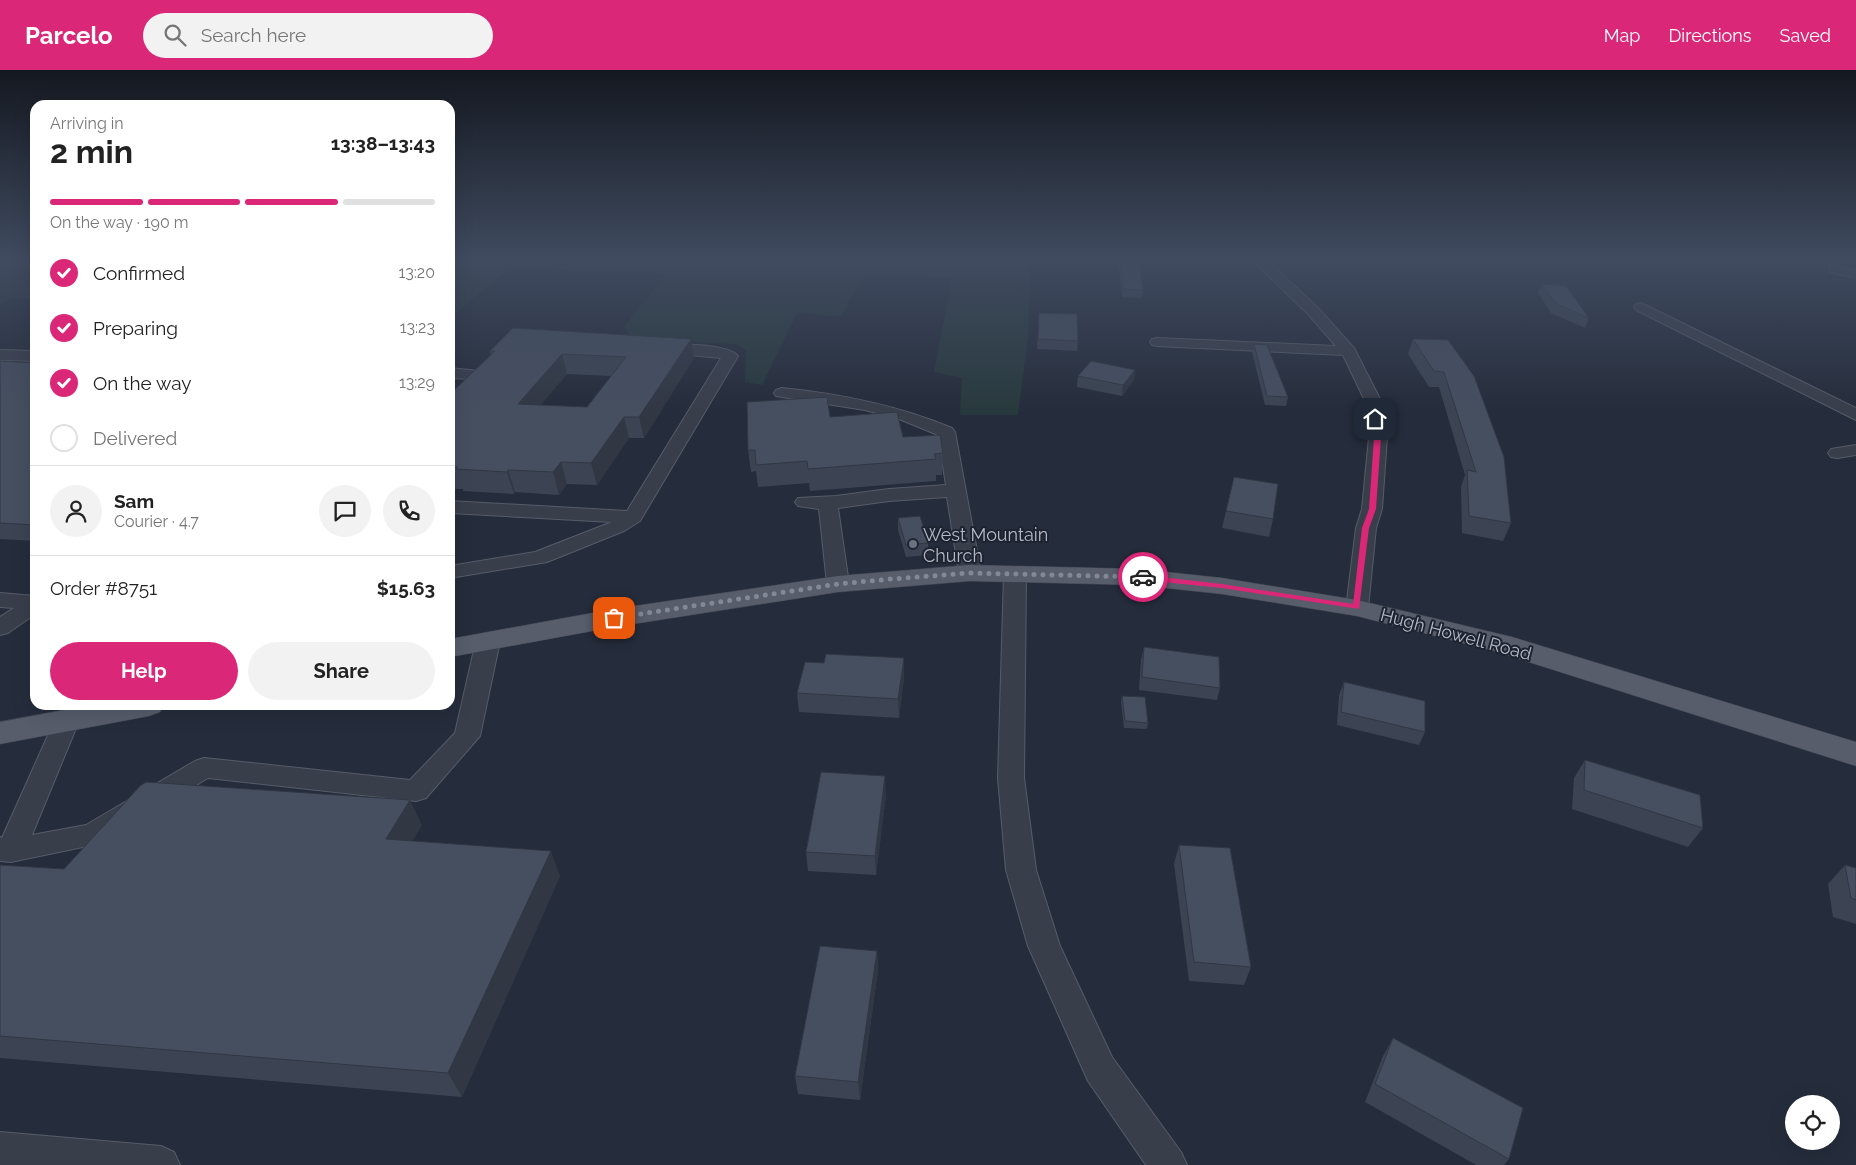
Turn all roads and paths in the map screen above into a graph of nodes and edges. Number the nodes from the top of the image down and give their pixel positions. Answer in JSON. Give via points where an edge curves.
{"nodes":[{"id":1,"x":1312,"y":310,"type":"edge"},
{"id":2,"x":1647,"y":310,"type":"edge"},
{"id":3,"x":1157,"y":342,"type":"dead end"},
{"id":4,"x":643,"y":348,"type":"edge"},
{"id":5,"x":1349,"y":351,"type":"junction"},
{"id":6,"x":0,"y":355,"type":"edge"},
{"id":7,"x":30,"y":356,"type":"edge"},
{"id":8,"x":455,"y":374,"type":"edge"},
{"id":9,"x":782,"y":393,"type":"dead end"},
{"id":10,"x":455,"y":403,"type":"edge"},
{"id":11,"x":1856,"y":415,"type":"edge"},
{"id":12,"x":1856,"y":450,"type":"edge"},
{"id":13,"x":1837,"y":453,"type":"dead end"},
{"id":14,"x":957,"y":490,"type":"junction"},
{"id":15,"x":805,"y":502,"type":"dead end"},
{"id":16,"x":828,"y":504,"type":"junction"},
{"id":17,"x":455,"y":507,"type":"edge"},
{"id":18,"x":633,"y":517,"type":"junction"},
{"id":19,"x":455,"y":571,"type":"edge"},
{"id":20,"x":970,"y":573,"type":"junction"},
{"id":21,"x":1015,"y":574,"type":"junction"},
{"id":22,"x":838,"y":584,"type":"junction"},
{"id":23,"x":0,"y":600,"type":"edge"},
{"id":24,"x":30,"y":603,"type":"edge"},
{"id":25,"x":30,"y":607,"type":"edge"},
{"id":26,"x":1356,"y":608,"type":"junction"},
{"id":27,"x":0,"y":628,"type":"edge"},
{"id":28,"x":488,"y":641,"type":"junction"},
{"id":29,"x":455,"y":647,"type":"edge"},
{"id":30,"x":95,"y":710,"type":"edge"},
{"id":31,"x":0,"y":713,"type":"edge"},
{"id":32,"x":63,"y":713,"type":"edge"},
{"id":33,"x":0,"y":733,"type":"edge"},
{"id":34,"x":1856,"y":754,"type":"edge"},
{"id":35,"x":5,"y":849,"type":"edge"},
{"id":36,"x":0,"y":1151,"type":"edge"},
{"id":37,"x":1166,"y":1164,"type":"edge"},
{"id":38,"x":162,"y":1165,"type":"edge"}],
"edges":[{"from":1,"to":5,"type":"street"},
{"from":2,"to":11,"type":"street"},
{"from":3,"to":5,"type":"street"},
{"from":4,"to":18,"type":"street","via":[[721,352],[730,356]]},
{"from":5,"to":26,"type":"street","via":[[1373,401],[1378,437],[1372,509],[1366,528]]},
{"from":6,"to":7,"type":"street"},
{"from":8,"to":10,"type":"street","via":[[482,375]]},
{"from":9,"to":14,"type":"street","via":[[843,399],[901,413],[946,432]]},
{"from":12,"to":13,"type":"street"},
{"from":14,"to":16,"type":"street"},
{"from":14,"to":20,"type":"street"},
{"from":15,"to":16,"type":"street"},
{"from":16,"to":22,"type":"street"},
{"from":17,"to":18,"type":"street"},
{"from":18,"to":19,"type":"street","via":[[617,527],[540,558]]},
{"from":20,"to":21,"type":"main road","name":"Hugh Howell Road"},
{"from":20,"to":22,"type":"main road","name":"Hugh Howell Road"},
{"from":21,"to":26,"type":"main road","name":"Hugh Howell Road","via":[[1138,577],[1222,586]]},
{"from":21,"to":37,"type":"street","via":[[1011,778],[1021,870],[1044,946],[1100,1069]]},
{"from":22,"to":28,"type":"main road","name":"Hugh Howell Road"},
{"from":23,"to":24,"type":"street"},
{"from":25,"to":27,"type":"street"},
{"from":26,"to":34,"type":"main road","name":"Hugh Howell Road","via":[[1502,644]]},
{"from":28,"to":29,"type":"main road","name":"Hugh Howell Road"},
{"from":28,"to":35,"type":"street","via":[[467,736],[416,790],[204,768],[92,835]]},
{"from":30,"to":32,"type":"main road"},
{"from":31,"to":32,"type":"main road"},
{"from":32,"to":33,"type":"main road"},
{"from":32,"to":35,"type":"street"},
{"from":36,"to":38,"type":"street"}]}
